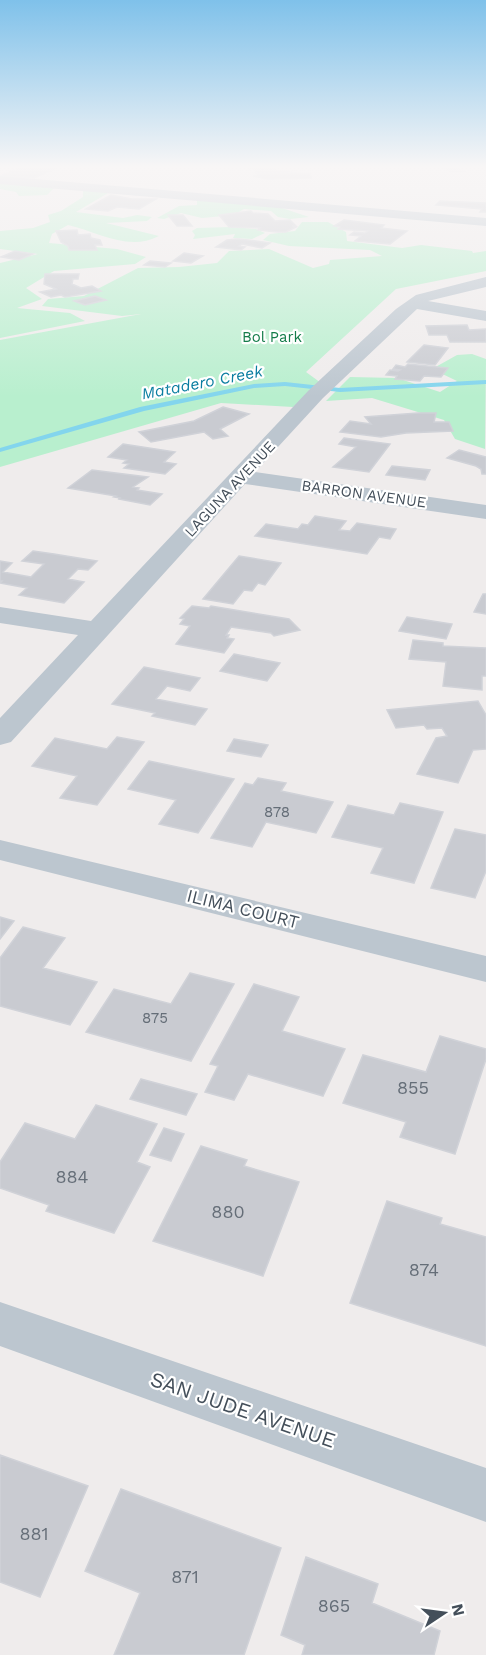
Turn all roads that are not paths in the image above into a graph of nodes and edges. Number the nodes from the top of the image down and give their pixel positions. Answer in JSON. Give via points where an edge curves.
{"nodes":[{"id":1,"x":486,"y":282,"type":"edge"},
{"id":2,"x":412,"y":304,"type":"junction"},
{"id":3,"x":486,"y":316,"type":"edge"},
{"id":4,"x":242,"y":477,"type":"junction"},
{"id":5,"x":486,"y":512,"type":"edge"},
{"id":6,"x":0,"y":615,"type":"edge"},
{"id":7,"x":96,"y":630,"type":"junction"},
{"id":8,"x":0,"y":736,"type":"edge"},
{"id":9,"x":0,"y":850,"type":"edge"},
{"id":10,"x":486,"y":969,"type":"edge"},
{"id":11,"x":0,"y":1324,"type":"edge"},
{"id":12,"x":486,"y":1496,"type":"edge"}],
"edges":[{"from":1,"to":2,"type":"street","name":"LAGUNA AVENUE","via":[[453,288]]},
{"from":2,"to":3,"type":"street"},
{"from":2,"to":4,"type":"street","name":"LAGUNA AVENUE","via":[[322,388]]},
{"from":4,"to":5,"type":"street","name":"BARRON AVENUE"},
{"from":4,"to":7,"type":"street","name":"LAGUNA AVENUE"},
{"from":6,"to":7,"type":"street"},
{"from":7,"to":8,"type":"street","name":"LAGUNA AVENUE"},
{"from":9,"to":10,"type":"street","name":"ILIMA COURT"},
{"from":11,"to":12,"type":"street","name":"SAN JUDE AVENUE"}]}
